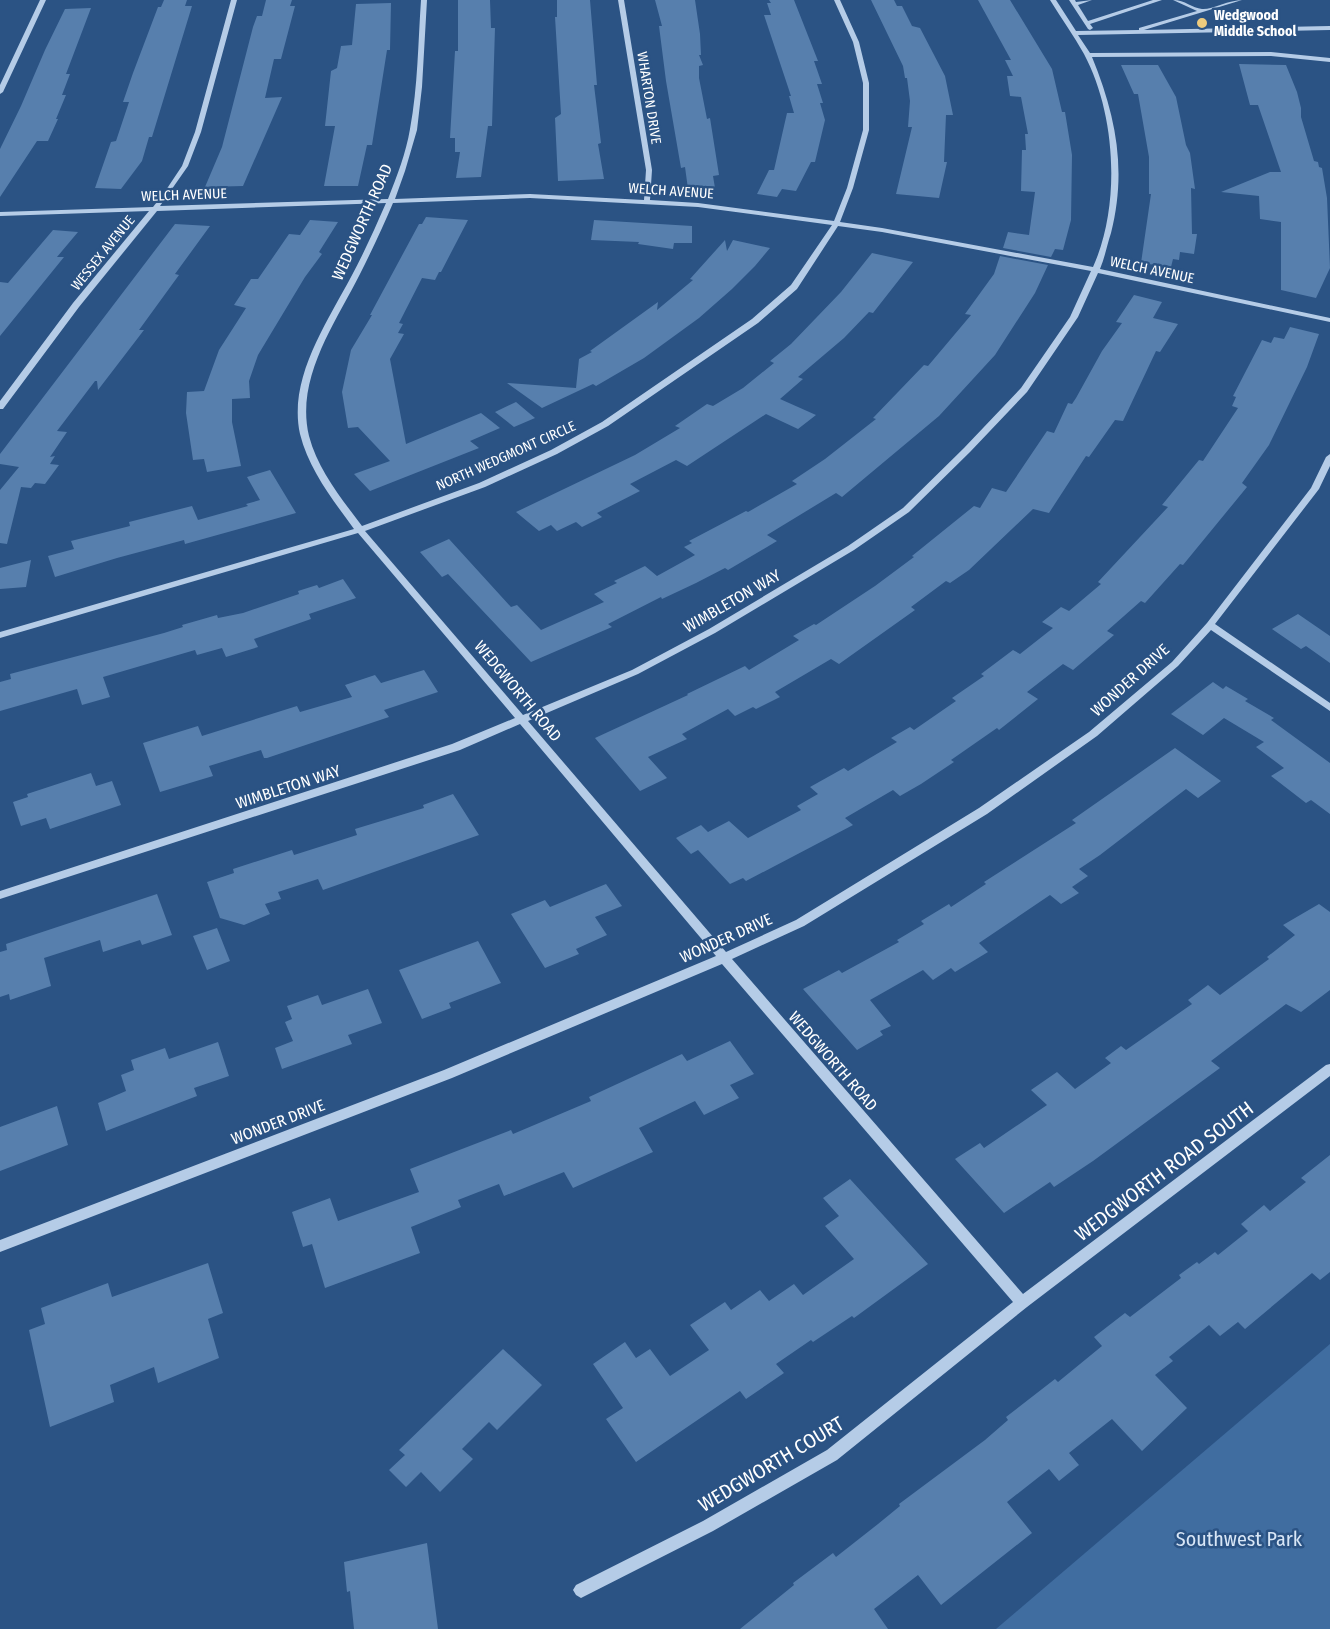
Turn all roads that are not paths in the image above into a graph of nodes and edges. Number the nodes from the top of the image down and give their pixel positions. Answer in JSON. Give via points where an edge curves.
{"nodes":[{"id":1,"x":43,"y":0,"type":"edge"},
{"id":2,"x":234,"y":0,"type":"edge"},
{"id":3,"x":424,"y":0,"type":"edge"},
{"id":4,"x":621,"y":0,"type":"edge"},
{"id":5,"x":837,"y":0,"type":"edge"},
{"id":6,"x":1053,"y":0,"type":"edge"},
{"id":7,"x":1089,"y":0,"type":"edge"},
{"id":8,"x":1160,"y":0,"type":"edge"},
{"id":9,"x":1176,"y":0,"type":"edge"},
{"id":10,"x":1239,"y":0,"type":"edge"},
{"id":11,"x":1073,"y":2,"type":"edge"},
{"id":12,"x":1206,"y":4,"type":"dead end"},
{"id":13,"x":1215,"y":8,"type":"junction"},
{"id":14,"x":1200,"y":10,"type":"junction"},
{"id":15,"x":1087,"y":23,"type":"junction"},
{"id":16,"x":1330,"y":28,"type":"edge"},
{"id":17,"x":1074,"y":33,"type":"junction"},
{"id":18,"x":1094,"y":33,"type":"junction"},
{"id":19,"x":1129,"y":33,"type":"junction"},
{"id":20,"x":1088,"y":55,"type":"junction"},
{"id":21,"x":1330,"y":60,"type":"edge"},
{"id":22,"x":0,"y":92,"type":"edge"},
{"id":23,"x":390,"y":200,"type":"junction"},
{"id":24,"x":647,"y":201,"type":"junction"},
{"id":25,"x":155,"y":208,"type":"junction"},
{"id":26,"x":0,"y":214,"type":"edge"},
{"id":27,"x":836,"y":224,"type":"junction"},
{"id":28,"x":1096,"y":270,"type":"junction"},
{"id":29,"x":1330,"y":320,"type":"edge"},
{"id":30,"x":0,"y":407,"type":"edge"},
{"id":31,"x":1328,"y":464,"type":"edge"},
{"id":32,"x":360,"y":530,"type":"junction"},
{"id":33,"x":1210,"y":626,"type":"junction"},
{"id":34,"x":0,"y":635,"type":"edge"},
{"id":35,"x":1330,"y":708,"type":"edge"},
{"id":36,"x":522,"y":719,"type":"junction"},
{"id":37,"x":0,"y":895,"type":"edge"},
{"id":38,"x":724,"y":958,"type":"junction"},
{"id":39,"x":1330,"y":1069,"type":"edge"},
{"id":40,"x":0,"y":1246,"type":"edge"},
{"id":41,"x":1022,"y":1304,"type":"junction"},
{"id":42,"x":581,"y":1590,"type":"dead end"}],
"edges":[{"from":1,"to":22,"type":"street"},
{"from":2,"to":25,"type":"street","name":"WESSEX AVENUE","via":[[198,132],[185,166]]},
{"from":3,"to":23,"type":"street","name":"WEDGWORTH ROAD","via":[[417,109],[403,168]]},
{"from":4,"to":24,"type":"street","name":"WHARTON DRIVE","via":[[649,170]]},
{"from":5,"to":27,"type":"street","name":"NORTH WEDGMONT CIRCLE","via":[[856,42],[866,83],[866,130]]},
{"from":6,"to":17,"type":"street","name":"WIMBLETON WAY"},
{"from":7,"to":11,"type":"street"},
{"from":8,"to":15,"type":"street"},
{"from":9,"to":14,"type":"street"},
{"from":10,"to":13,"type":"street"},
{"from":11,"to":15,"type":"street"},
{"from":12,"to":13,"type":"street"},
{"from":13,"to":14,"type":"street"},
{"from":14,"to":19,"type":"street"},
{"from":15,"to":18,"type":"street"},
{"from":16,"to":19,"type":"street"},
{"from":17,"to":18,"type":"street"},
{"from":17,"to":20,"type":"street","name":"WIMBLETON WAY"},
{"from":18,"to":19,"type":"street"},
{"from":20,"to":21,"type":"street","via":[[1271,54]]},
{"from":20,"to":28,"type":"street","name":"WIMBLETON WAY","via":[[1112,129],[1116,170],[1112,214]]},
{"from":23,"to":24,"type":"street","name":"WELCH AVENUE","via":[[530,196]]},
{"from":23,"to":25,"type":"street","name":"WELCH AVENUE"},
{"from":23,"to":32,"type":"street","name":"WEDGWORTH ROAD","via":[[323,338],[306,385],[302,417],[309,449],[324,482]]},
{"from":24,"to":27,"type":"street","name":"WELCH AVENUE"},
{"from":25,"to":26,"type":"street","name":"WELCH AVENUE"},
{"from":25,"to":30,"type":"street","name":"WESSEX AVENUE"},
{"from":27,"to":28,"type":"street","name":"WELCH AVENUE"},
{"from":27,"to":32,"type":"street","name":"NORTH WEDGMONT CIRCLE","via":[[794,287],[763,315],[605,424],[482,485]]},
{"from":28,"to":29,"type":"street","name":"WELCH AVENUE"},
{"from":28,"to":36,"type":"street","name":"WIMBLETON WAY","via":[[1074,317],[1024,390],[906,510],[851,548],[712,631],[635,672]]},
{"from":31,"to":33,"type":"street","name":"WONDER DRIVE","via":[[1315,489]]},
{"from":32,"to":34,"type":"street","name":"NORTH WEDGMONT CIRCLE"},
{"from":32,"to":36,"type":"street","name":"WEDGWORTH ROAD"},
{"from":33,"to":35,"type":"street"},
{"from":33,"to":38,"type":"street","name":"WONDER DRIVE","via":[[1174,664],[1093,734],[982,811],[800,923]]},
{"from":36,"to":37,"type":"street","name":"WIMBLETON WAY","via":[[456,747]]},
{"from":36,"to":38,"type":"street","name":"WEDGWORTH ROAD"},
{"from":38,"to":40,"type":"street","name":"WONDER DRIVE","via":[[448,1074]]},
{"from":38,"to":41,"type":"street","name":"WEDGWORTH ROAD"},
{"from":39,"to":41,"type":"street","name":"WEDGWORTH ROAD SOUTH"},
{"from":41,"to":42,"type":"street","name":"WEDGWORTH COURT","via":[[832,1455],[708,1526]]}]}
